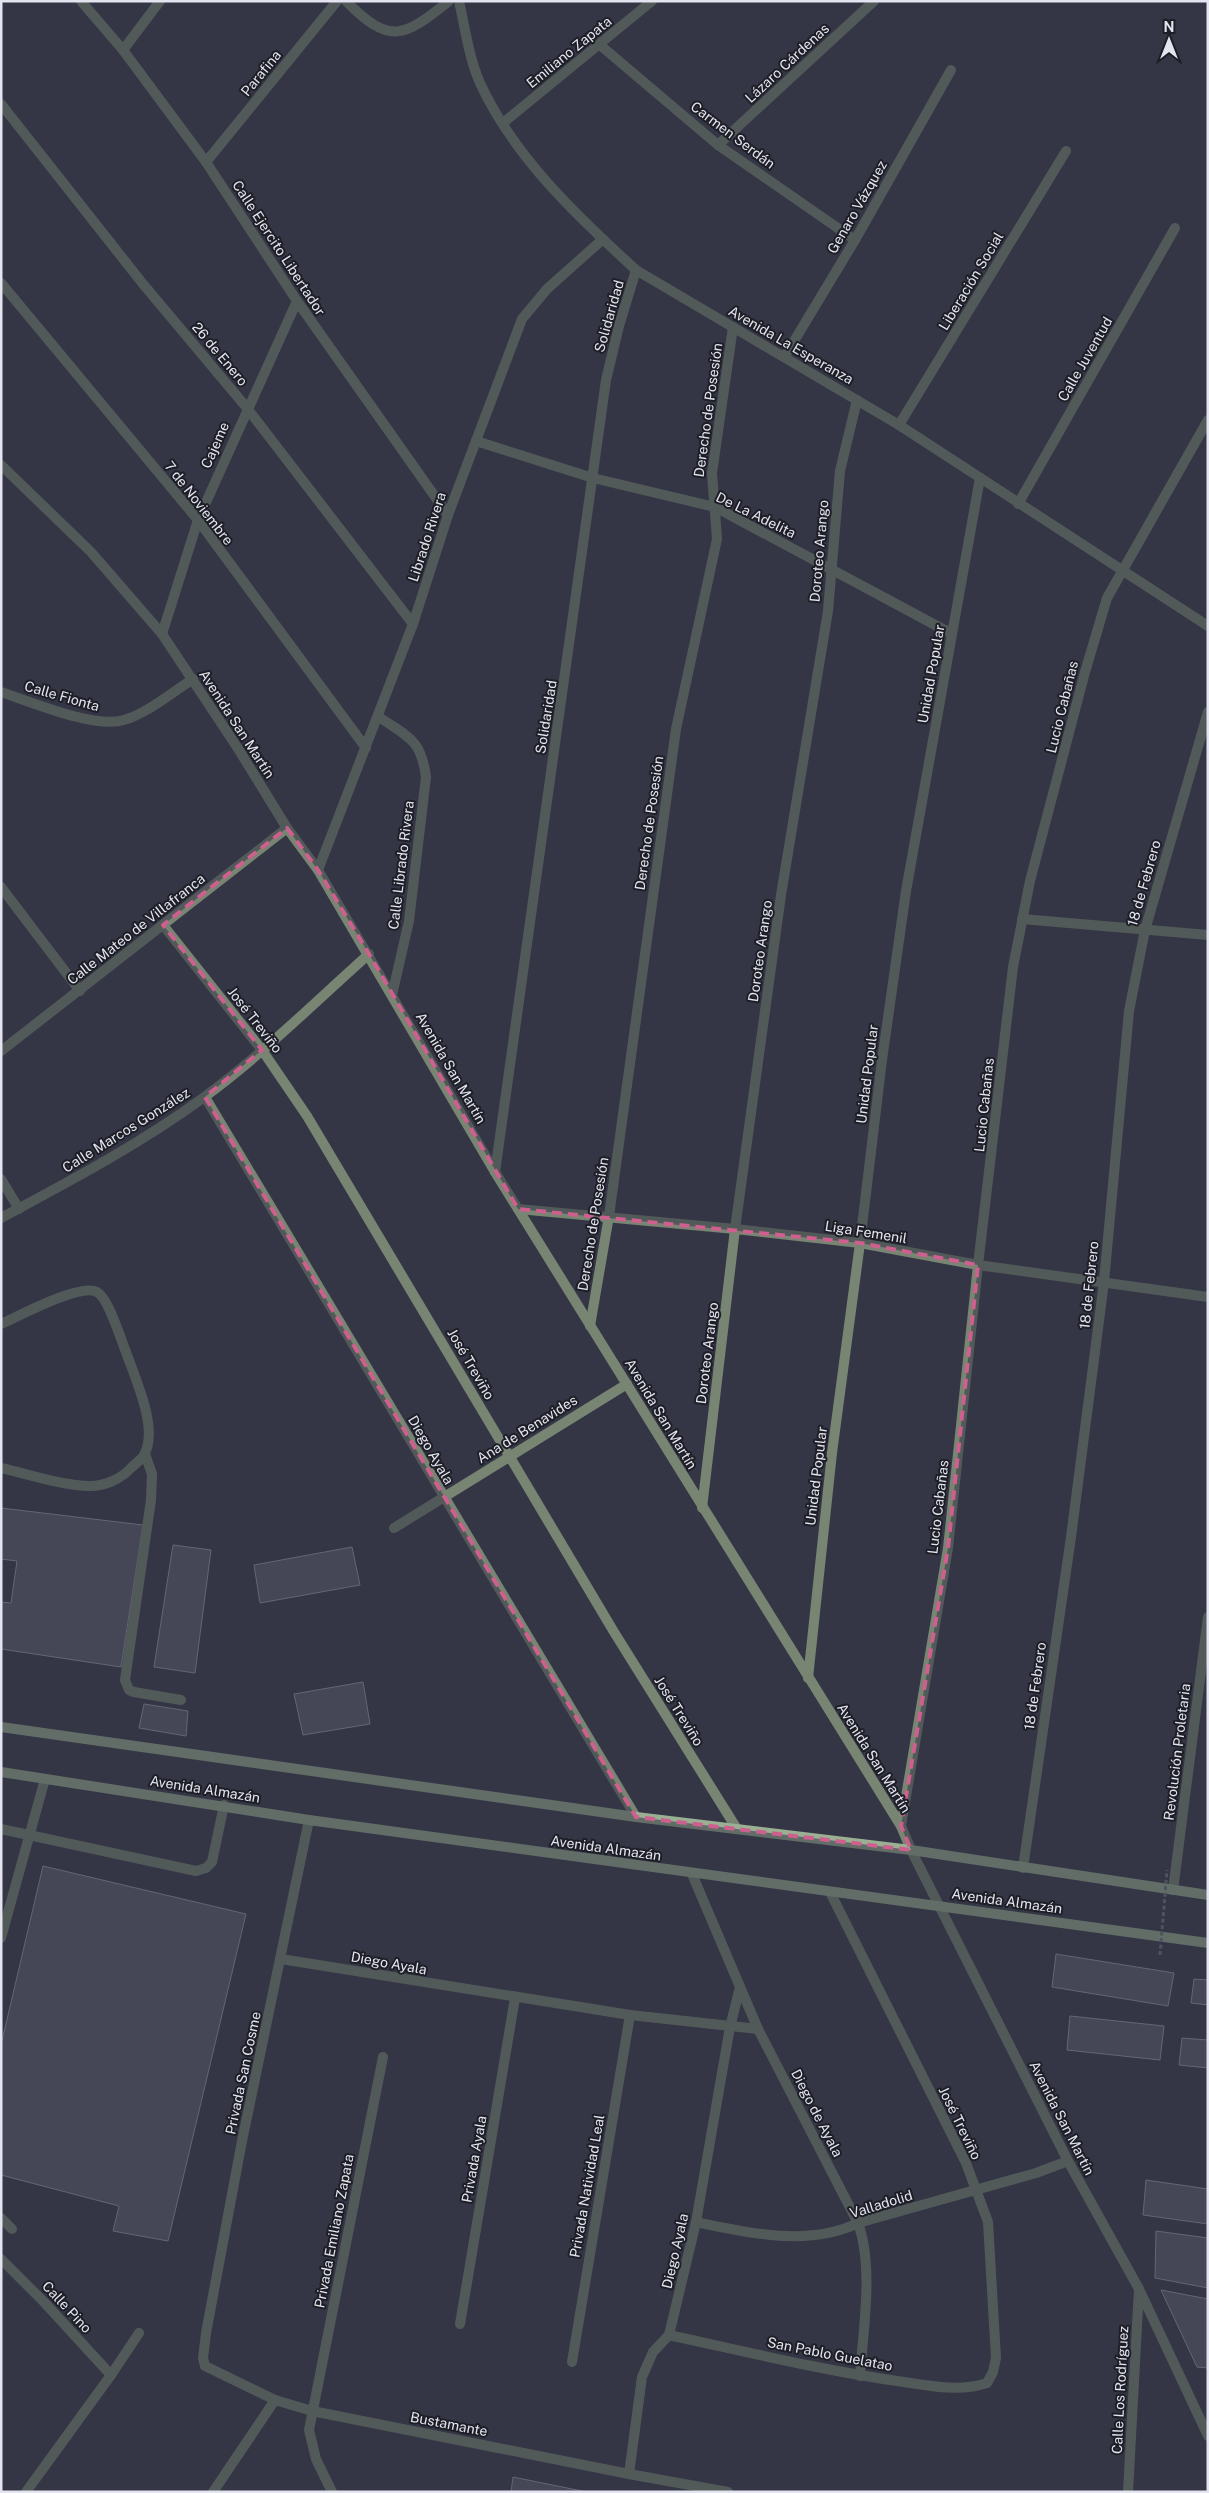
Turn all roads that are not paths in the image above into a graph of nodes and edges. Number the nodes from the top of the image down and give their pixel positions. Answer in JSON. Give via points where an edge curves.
{"nodes":[{"id":1,"x":81,"y":1,"type":"edge"},
{"id":2,"x":160,"y":1,"type":"edge"},
{"id":3,"x":337,"y":1,"type":"edge"},
{"id":4,"x":346,"y":1,"type":"edge"},
{"id":5,"x":449,"y":1,"type":"edge"},
{"id":6,"x":459,"y":1,"type":"edge"},
{"id":7,"x":652,"y":1,"type":"edge"},
{"id":8,"x":874,"y":1,"type":"edge"},
{"id":9,"x":600,"y":45,"type":"junction"},
{"id":10,"x":123,"y":50,"type":"junction"},
{"id":11,"x":951,"y":70,"type":"dead end"},
{"id":12,"x":1,"y":104,"type":"edge"},
{"id":13,"x":503,"y":123,"type":"junction"},
{"id":14,"x":718,"y":145,"type":"junction"},
{"id":15,"x":1066,"y":152,"type":"dead end"},
{"id":16,"x":206,"y":162,"type":"junction"},
{"id":17,"x":1175,"y":228,"type":"dead end"},
{"id":18,"x":603,"y":239,"type":"junction"},
{"id":19,"x":855,"y":240,"type":"junction"},
{"id":20,"x":636,"y":270,"type":"junction"},
{"id":21,"x":1,"y":283,"type":"edge"},
{"id":22,"x":297,"y":301,"type":"junction"},
{"id":23,"x":734,"y":327,"type":"junction"},
{"id":24,"x":785,"y":356,"type":"junction"},
{"id":25,"x":856,"y":400,"type":"junction"},
{"id":26,"x":247,"y":408,"type":"junction"},
{"id":27,"x":1208,"y":420,"type":"edge"},
{"id":28,"x":899,"y":425,"type":"junction"},
{"id":29,"x":476,"y":441,"type":"junction"},
{"id":30,"x":1,"y":465,"type":"edge"},
{"id":31,"x":593,"y":478,"type":"junction"},
{"id":32,"x":980,"y":478,"type":"junction"},
{"id":33,"x":1018,"y":504,"type":"junction"},
{"id":34,"x":715,"y":508,"type":"junction"},
{"id":35,"x":448,"y":515,"type":"junction"},
{"id":36,"x":198,"y":520,"type":"junction"},
{"id":37,"x":832,"y":569,"type":"junction"},
{"id":38,"x":1122,"y":570,"type":"junction"},
{"id":39,"x":413,"y":624,"type":"junction"},
{"id":40,"x":1208,"y":626,"type":"edge"},
{"id":41,"x":162,"y":634,"type":"junction"},
{"id":42,"x":952,"y":634,"type":"junction"},
{"id":43,"x":193,"y":679,"type":"junction"},
{"id":44,"x":1,"y":692,"type":"edge"},
{"id":45,"x":1208,"y":712,"type":"edge"},
{"id":46,"x":379,"y":717,"type":"junction"},
{"id":47,"x":366,"y":748,"type":"junction"},
{"id":48,"x":287,"y":828,"type":"junction"},
{"id":49,"x":318,"y":870,"type":"junction"},
{"id":50,"x":1,"y":887,"type":"edge"},
{"id":51,"x":1022,"y":919,"type":"junction"},
{"id":52,"x":163,"y":925,"type":"junction"},
{"id":53,"x":1145,"y":930,"type":"junction"},
{"id":54,"x":1208,"y":935,"type":"edge"},
{"id":55,"x":369,"y":954,"type":"junction"},
{"id":56,"x":80,"y":991,"type":"junction"},
{"id":57,"x":392,"y":995,"type":"junction"},
{"id":58,"x":262,"y":1050,"type":"junction"},
{"id":59,"x":1,"y":1051,"type":"edge"},
{"id":60,"x":205,"y":1097,"type":"junction"},
{"id":61,"x":495,"y":1172,"type":"junction"},
{"id":62,"x":1,"y":1179,"type":"edge"},
{"id":63,"x":19,"y":1209,"type":"junction"},
{"id":64,"x":518,"y":1209,"type":"junction"},
{"id":65,"x":609,"y":1216,"type":"junction"},
{"id":66,"x":1,"y":1218,"type":"edge"},
{"id":67,"x":736,"y":1228,"type":"junction"},
{"id":68,"x":860,"y":1243,"type":"junction"},
{"id":69,"x":978,"y":1265,"type":"junction"},
{"id":70,"x":1104,"y":1282,"type":"junction"},
{"id":71,"x":1208,"y":1297,"type":"edge"},
{"id":72,"x":1,"y":1324,"type":"edge"},
{"id":73,"x":590,"y":1326,"type":"junction"},
{"id":74,"x":627,"y":1384,"type":"junction"},
{"id":75,"x":145,"y":1454,"type":"junction"},
{"id":76,"x":509,"y":1457,"type":"junction"},
{"id":77,"x":1,"y":1468,"type":"edge"},
{"id":78,"x":442,"y":1497,"type":"junction"},
{"id":79,"x":702,"y":1508,"type":"junction"},
{"id":80,"x":394,"y":1528,"type":"dead end"},
{"id":81,"x":1208,"y":1617,"type":"edge"},
{"id":82,"x":808,"y":1678,"type":"junction"},
{"id":83,"x":181,"y":1700,"type":"dead end"},
{"id":84,"x":1,"y":1727,"type":"edge"},
{"id":85,"x":1,"y":1772,"type":"edge"},
{"id":86,"x":45,"y":1779,"type":"junction"},
{"id":87,"x":224,"y":1805,"type":"junction"},
{"id":88,"x":636,"y":1817,"type":"junction"},
{"id":89,"x":309,"y":1820,"type":"junction"},
{"id":90,"x":901,"y":1826,"type":"junction"},
{"id":91,"x":1,"y":1829,"type":"edge"},
{"id":92,"x":737,"y":1829,"type":"junction"},
{"id":93,"x":29,"y":1834,"type":"junction"},
{"id":94,"x":911,"y":1850,"type":"junction"},
{"id":95,"x":1023,"y":1868,"type":"junction"},
{"id":96,"x":692,"y":1874,"type":"junction"},
{"id":97,"x":1173,"y":1890,"type":"junction"},
{"id":98,"x":830,"y":1892,"type":"junction"},
{"id":99,"x":1208,"y":1895,"type":"edge"},
{"id":100,"x":939,"y":1906,"type":"junction"},
{"id":101,"x":1,"y":1938,"type":"edge"},
{"id":102,"x":1208,"y":1943,"type":"edge"},
{"id":103,"x":281,"y":1959,"type":"junction"},
{"id":104,"x":740,"y":1987,"type":"junction"},
{"id":105,"x":515,"y":1998,"type":"junction"},
{"id":106,"x":630,"y":2016,"type":"junction"},
{"id":107,"x":730,"y":2027,"type":"junction"},
{"id":108,"x":758,"y":2029,"type":"junction"},
{"id":109,"x":382,"y":2058,"type":"dead end"},
{"id":110,"x":1068,"y":2161,"type":"junction"},
{"id":111,"x":976,"y":2190,"type":"junction"},
{"id":112,"x":1,"y":2218,"type":"edge"},
{"id":113,"x":696,"y":2222,"type":"junction"},
{"id":114,"x":858,"y":2223,"type":"junction"},
{"id":115,"x":12,"y":2229,"type":"dead end"},
{"id":116,"x":1,"y":2259,"type":"edge"},
{"id":117,"x":1139,"y":2289,"type":"junction"},
{"id":118,"x":460,"y":2324,"type":"dead end"},
{"id":119,"x":206,"y":2333,"type":"joint"},
{"id":120,"x":138,"y":2334,"type":"dead end"},
{"id":121,"x":668,"y":2335,"type":"junction"},
{"id":122,"x":572,"y":2362,"type":"dead end"},
{"id":123,"x":111,"y":2375,"type":"junction"},
{"id":124,"x":860,"y":2376,"type":"junction"},
{"id":125,"x":987,"y":2383,"type":"joint"},
{"id":126,"x":275,"y":2400,"type":"junction"},
{"id":127,"x":312,"y":2411,"type":"junction"},
{"id":128,"x":1208,"y":2436,"type":"edge"},
{"id":129,"x":628,"y":2474,"type":"junction"},
{"id":130,"x":26,"y":2492,"type":"edge"},
{"id":131,"x":212,"y":2492,"type":"edge"},
{"id":132,"x":332,"y":2492,"type":"edge"},
{"id":133,"x":728,"y":2492,"type":"edge"},
{"id":134,"x":1128,"y":2492,"type":"edge"}],
"edges":[{"from":1,"to":10,"type":"street","name":"Calle Ejercito Libertador"},
{"from":2,"to":10,"type":"street"},
{"from":3,"to":16,"type":"street","name":"Parafina"},
{"from":4,"to":5,"type":"street","via":[[374,25],[400,33],[421,24]]},
{"from":6,"to":13,"type":"street","name":"Avenida La Esperanza","via":[[480,82]]},
{"from":7,"to":9,"type":"street","name":"Emiliano Zapata"},
{"from":8,"to":14,"type":"street","name":"Lázaro Cárdenas"},
{"from":9,"to":13,"type":"street","name":"Emiliano Zapata"},
{"from":9,"to":14,"type":"street","name":"Carmen Serdán"},
{"from":10,"to":16,"type":"street","name":"Calle Ejercito Libertador"},
{"from":11,"to":19,"type":"street","name":"Genaro Vázquez"},
{"from":12,"to":26,"type":"street","name":"26 de Enero","via":[[143,284]]},
{"from":13,"to":18,"type":"street","name":"Avenida La Esperanza","via":[[528,160]]},
{"from":14,"to":19,"type":"street","name":"Carmen Serdán"},
{"from":15,"to":28,"type":"street","name":"Liberación Social"},
{"from":16,"to":22,"type":"street","name":"Calle Ejercito Libertador"},
{"from":17,"to":33,"type":"street","name":"Calle Juventud"},
{"from":18,"to":20,"type":"street","name":"Avenida La Esperanza"},
{"from":18,"to":29,"type":"street","name":"Librado Rivera","via":[[546,289],[522,320]]},
{"from":19,"to":24,"type":"street","name":"Genaro Vázquez"},
{"from":20,"to":23,"type":"street","name":"Avenida La Esperanza"},
{"from":20,"to":31,"type":"street","name":"Solidaridad","via":[[606,380]]},
{"from":21,"to":36,"type":"street","name":"7 de Noviembre"},
{"from":22,"to":26,"type":"street","name":"Cajeme"},
{"from":22,"to":35,"type":"street","name":"Calle Ejercito Libertador"},
{"from":23,"to":24,"type":"street","name":"Avenida La Esperanza"},
{"from":23,"to":34,"type":"street","name":"Derecho de Posesión","via":[[712,473]]},
{"from":24,"to":25,"type":"street","name":"Avenida La Esperanza"},
{"from":25,"to":28,"type":"street","name":"Avenida La Esperanza"},
{"from":25,"to":37,"type":"street","name":"Doroteo Arango","via":[[840,470]]},
{"from":26,"to":36,"type":"street","name":"Cajeme"},
{"from":26,"to":39,"type":"street","name":"26 de Enero"},
{"from":27,"to":38,"type":"street","name":"Lucio Cabañas"},
{"from":28,"to":32,"type":"street","name":"Avenida La Esperanza"},
{"from":29,"to":31,"type":"street","name":"De La Adelita"},
{"from":29,"to":35,"type":"street","name":"Librado Rivera"},
{"from":30,"to":41,"type":"street","name":"Avenida San Martín","via":[[91,552]]},
{"from":31,"to":34,"type":"street","name":"De La Adelita"},
{"from":31,"to":61,"type":"street","name":"Solidaridad"},
{"from":32,"to":33,"type":"street","name":"Avenida La Esperanza"},
{"from":32,"to":42,"type":"street","name":"Unidad Popular"},
{"from":33,"to":38,"type":"street","name":"Avenida La Esperanza"},
{"from":34,"to":37,"type":"street","name":"De La Adelita"},
{"from":34,"to":65,"type":"street","name":"Derecho de Posesión","via":[[717,539],[676,729]]},
{"from":35,"to":39,"type":"street","name":"Librado Rivera"},
{"from":36,"to":41,"type":"street","name":"Cajeme"},
{"from":36,"to":47,"type":"street","name":"7 de Noviembre"},
{"from":37,"to":42,"type":"street","name":"De La Adelita"},
{"from":37,"to":67,"type":"street","name":"Doroteo Arango","via":[[781,895]]},
{"from":38,"to":40,"type":"street","name":"Avenida La Esperanza"},
{"from":38,"to":51,"type":"street","name":"Lucio Cabañas","via":[[1099,622]]},
{"from":39,"to":46,"type":"street","name":"Librado Rivera"},
{"from":41,"to":43,"type":"street","name":"Avenida San Martín"},
{"from":42,"to":68,"type":"street","name":"Unidad Popular","via":[[906,891]]},
{"from":43,"to":44,"type":"street","name":"Calle Fionta","via":[[136,716],[111,723]]},
{"from":43,"to":48,"type":"street","name":"Avenida San Martín"},
{"from":45,"to":53,"type":"street","name":"18 de Febrero"},
{"from":46,"to":47,"type":"street","name":"Librado Rivera"},
{"from":46,"to":57,"type":"street","name":"Calle Librado Rivera","via":[[412,740],[423,757],[426,777],[409,921]]},
{"from":47,"to":49,"type":"street","name":"Librado Rivera"},
{"from":48,"to":49,"type":"street","name":"Avenida San Martín"},
{"from":48,"to":52,"type":"street","name":"Calle Mateo de Villafranca"},
{"from":49,"to":55,"type":"street","name":"Avenida San Martín"},
{"from":50,"to":56,"type":"street"},
{"from":51,"to":53,"type":"street"},
{"from":51,"to":69,"type":"street","name":"Lucio Cabañas","via":[[1013,967]]},
{"from":52,"to":56,"type":"street","name":"Calle Mateo de Villafranca"},
{"from":52,"to":58,"type":"street","name":"José Treviño"},
{"from":53,"to":54,"type":"street"},
{"from":53,"to":70,"type":"street","name":"18 de Febrero","via":[[1129,1011]]},
{"from":55,"to":57,"type":"street","name":"Avenida San Martín"},
{"from":55,"to":58,"type":"street","name":"Calle Marcos González"},
{"from":56,"to":59,"type":"street","name":"Calle Mateo de Villafranca"},
{"from":57,"to":61,"type":"street","name":"Avenida San Martín"},
{"from":58,"to":60,"type":"street","name":"Calle Marcos González"},
{"from":58,"to":76,"type":"street","name":"José Treviño","via":[[307,1116]]},
{"from":60,"to":63,"type":"street","name":"Calle Marcos González","via":[[164,1126]]},
{"from":60,"to":78,"type":"street","name":"Diego Ayala"},
{"from":61,"to":64,"type":"street","name":"Avenida San Martín"},
{"from":62,"to":63,"type":"street"},
{"from":63,"to":66,"type":"street","name":"Calle Marcos González"},
{"from":64,"to":65,"type":"street","name":"Liga Femenil"},
{"from":64,"to":73,"type":"street","name":"Avenida San Martín"},
{"from":65,"to":67,"type":"street","name":"Liga Femenil"},
{"from":65,"to":73,"type":"street","name":"Derecho de Posesión"},
{"from":67,"to":68,"type":"street","name":"Liga Femenil"},
{"from":67,"to":79,"type":"street","name":"Doroteo Arango"},
{"from":68,"to":69,"type":"street","name":"Liga Femenil"},
{"from":68,"to":82,"type":"street","name":"Unidad Popular","via":[[832,1453]]},
{"from":69,"to":70,"type":"street","name":"Liga Femenil"},
{"from":69,"to":90,"type":"street","name":"Lucio Cabañas","via":[[948,1548]]},
{"from":70,"to":71,"type":"street","name":"Liga Femenil"},
{"from":70,"to":95,"type":"street","name":"18 de Febrero"},
{"from":72,"to":75,"type":"street","via":[[65,1296],[87,1289],[98,1292],[122,1340],[145,1406],[149,1429]]},
{"from":73,"to":74,"type":"street","name":"Avenida San Martín"},
{"from":74,"to":76,"type":"street","name":"Ana de Benavides"},
{"from":74,"to":79,"type":"street","name":"Avenida San Martín"},
{"from":75,"to":77,"type":"street","via":[[127,1473],[93,1486]]},
{"from":75,"to":83,"type":"street","via":[[152,1474],[151,1500],[125,1680],[129,1690],[134,1692]]},
{"from":76,"to":78,"type":"street","name":"Ana de Benavides"},
{"from":76,"to":92,"type":"street","name":"José Treviño"},
{"from":78,"to":80,"type":"street","name":"Ana de Benavides"},
{"from":78,"to":88,"type":"street","name":"Diego Ayala"},
{"from":79,"to":82,"type":"street","name":"Avenida San Martín"},
{"from":81,"to":97,"type":"street","name":"Revolución Proletaria"},
{"from":82,"to":90,"type":"street","name":"Avenida San Martín"},
{"from":84,"to":88,"type":"main road"},
{"from":85,"to":86,"type":"main road","name":"Avenida Almazán"},
{"from":86,"to":87,"type":"main road","name":"Avenida Almazán"},
{"from":86,"to":93,"type":"street"},
{"from":87,"to":89,"type":"main road","name":"Avenida Almazán"},
{"from":87,"to":93,"type":"street","via":[[212,1862],[196,1871]]},
{"from":88,"to":92,"type":"main road"},
{"from":89,"to":96,"type":"main road","name":"Avenida Almazán"},
{"from":89,"to":103,"type":"street","name":"Privada San Cosme"},
{"from":90,"to":94,"type":"street","name":"Avenida San Martín"},
{"from":91,"to":93,"type":"street"},
{"from":92,"to":94,"type":"main road"},
{"from":93,"to":101,"type":"street"},
{"from":94,"to":95,"type":"main road"},
{"from":94,"to":100,"type":"street","name":"Avenida San Martín"},
{"from":95,"to":97,"type":"main road"},
{"from":96,"to":98,"type":"main road","name":"Avenida Almazán"},
{"from":96,"to":104,"type":"street","name":"Diego de Ayala"},
{"from":97,"to":99,"type":"main road"},
{"from":98,"to":100,"type":"main road","name":"Avenida Almazán"},
{"from":98,"to":111,"type":"street","name":"José Treviño","via":[[946,2122]]},
{"from":100,"to":102,"type":"main road","name":"Avenida Almazán"},
{"from":100,"to":110,"type":"street","name":"Avenida San Martín"},
{"from":103,"to":105,"type":"street","name":"Diego Ayala"},
{"from":103,"to":119,"type":"street","name":"Privada San Cosme"},
{"from":104,"to":107,"type":"street","name":"Diego Ayala"},
{"from":104,"to":108,"type":"street","name":"Diego de Ayala"},
{"from":105,"to":106,"type":"street","name":"Diego Ayala"},
{"from":105,"to":118,"type":"street","name":"Privada Ayala"},
{"from":106,"to":107,"type":"street","name":"Diego Ayala"},
{"from":106,"to":122,"type":"street","name":"Privada Natividad Leal"},
{"from":107,"to":108,"type":"street"},
{"from":107,"to":113,"type":"street","name":"Diego Ayala"},
{"from":108,"to":114,"type":"street","name":"Diego de Ayala"},
{"from":109,"to":127,"type":"street","name":"Privada Emiliano Zapata"},
{"from":110,"to":111,"type":"street","name":"Valladolid"},
{"from":110,"to":117,"type":"street","name":"Avenida San Martín"},
{"from":111,"to":114,"type":"street","name":"Valladolid"},
{"from":111,"to":125,"type":"street","name":"José Treviño","via":[[988,2222],[990,2250],[996,2358]]},
{"from":112,"to":115,"type":"street"},
{"from":113,"to":114,"type":"street","name":"Valladolid","via":[[740,2232],[776,2235],[836,2233]]},
{"from":113,"to":121,"type":"street","name":"Diego Ayala"},
{"from":114,"to":124,"type":"street","name":"Diego de Ayala","via":[[864,2238],[867,2265]]},
{"from":116,"to":123,"type":"street","name":"Calle Pino"},
{"from":117,"to":128,"type":"street","name":"Avenida San Martín"},
{"from":117,"to":134,"type":"street","name":"Calle Los Rodríguez"},
{"from":119,"to":126,"type":"street","name":"Bustamante","via":[[205,2366]]},
{"from":120,"to":123,"type":"street"},
{"from":121,"to":124,"type":"street","name":"San Pablo Guelatao"},
{"from":121,"to":129,"type":"street","name":"Diego Ayala","via":[[653,2352],[642,2377]]},
{"from":123,"to":130,"type":"street"},
{"from":124,"to":125,"type":"street","name":"San Pablo Guelatao","via":[[931,2386],[965,2387]]},
{"from":126,"to":127,"type":"street","name":"Bustamante"},
{"from":126,"to":131,"type":"street"},
{"from":127,"to":129,"type":"street","name":"Bustamante"},
{"from":127,"to":132,"type":"street","name":"Privada Emiliano Zapata","via":[[310,2442]]},
{"from":129,"to":133,"type":"street","name":"Bustamante"}]}
